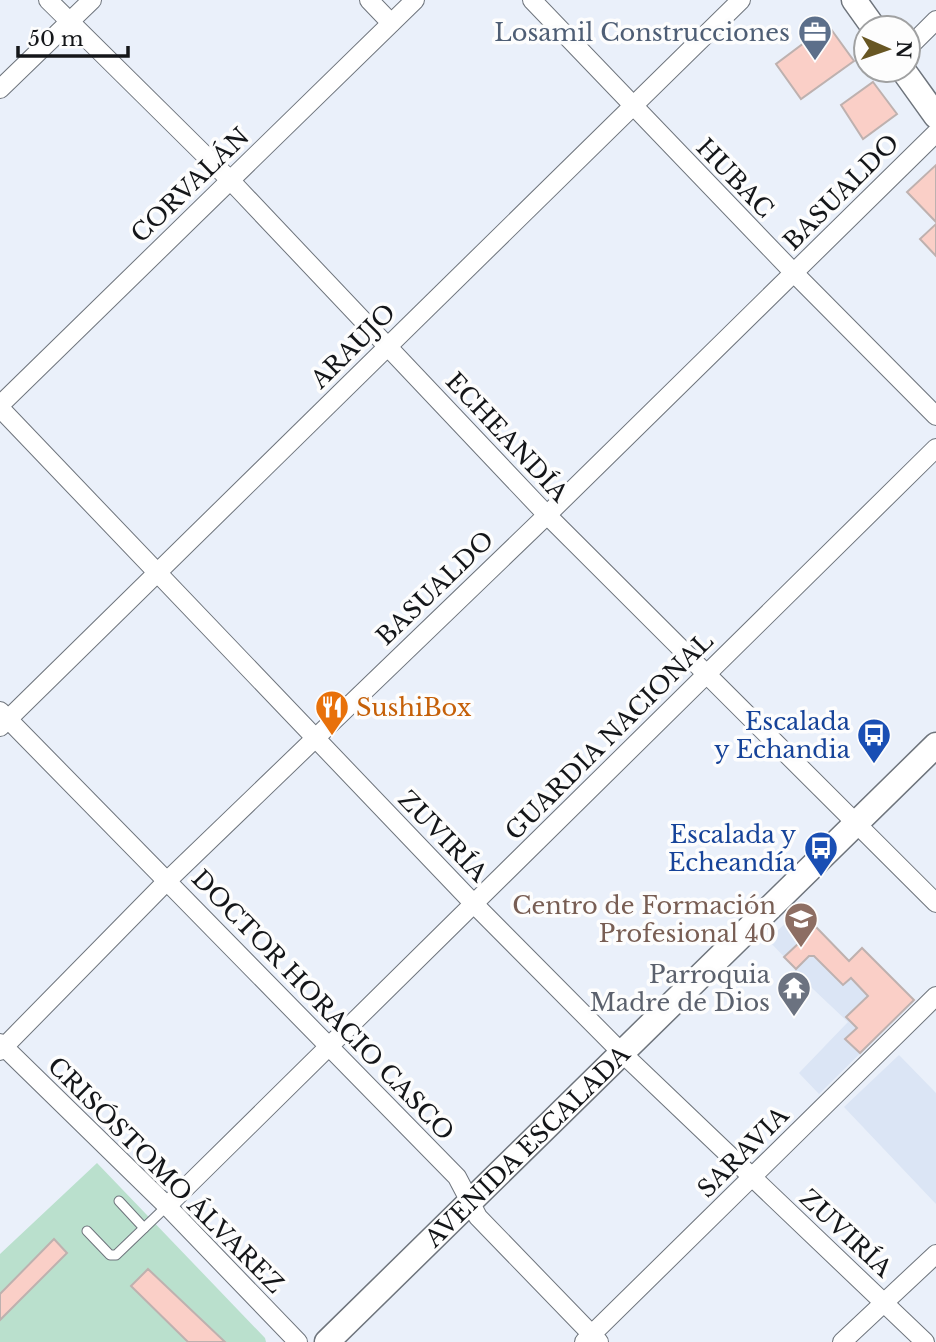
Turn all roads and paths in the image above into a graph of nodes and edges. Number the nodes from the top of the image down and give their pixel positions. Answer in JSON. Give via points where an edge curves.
{"nodes":[{"id":1,"x":48,"y":0,"type":"edge"},
{"id":2,"x":92,"y":0,"type":"edge"},
{"id":3,"x":369,"y":0,"type":"edge"},
{"id":4,"x":415,"y":0,"type":"edge"},
{"id":5,"x":532,"y":0,"type":"edge"},
{"id":6,"x":741,"y":0,"type":"edge"},
{"id":7,"x":936,"y":20,"type":"edge"},
{"id":8,"x":69,"y":22,"type":"junction"},
{"id":9,"x":391,"y":23,"type":"junction"},
{"id":10,"x":922,"y":34,"type":"edge"},
{"id":11,"x":913,"y":84,"type":"edge"},
{"id":12,"x":0,"y":89,"type":"edge"},
{"id":13,"x":632,"y":106,"type":"junction"},
{"id":14,"x":936,"y":116,"type":"edge"},
{"id":15,"x":936,"y":133,"type":"edge"},
{"id":16,"x":230,"y":180,"type":"junction"},
{"id":17,"x":794,"y":273,"type":"junction"},
{"id":18,"x":387,"y":346,"type":"junction"},
{"id":19,"x":0,"y":407,"type":"edge"},
{"id":20,"x":936,"y":416,"type":"edge"},
{"id":21,"x":936,"y":448,"type":"edge"},
{"id":22,"x":547,"y":515,"type":"junction"},
{"id":23,"x":156,"y":574,"type":"junction"},
{"id":24,"x":706,"y":673,"type":"junction"},
{"id":25,"x":3,"y":719,"type":"edge"},
{"id":26,"x":315,"y":736,"type":"junction"},
{"id":27,"x":936,"y":745,"type":"edge"},
{"id":28,"x":855,"y":825,"type":"junction"},
{"id":29,"x":167,"y":881,"type":"junction"},
{"id":30,"x":936,"y":903,"type":"edge"},
{"id":31,"x":475,"y":905,"type":"junction"},
{"id":32,"x":936,"y":996,"type":"edge"},
{"id":33,"x":1,"y":1047,"type":"edge"},
{"id":34,"x":330,"y":1047,"type":"junction"},
{"id":35,"x":621,"y":1052,"type":"junction"},
{"id":36,"x":751,"y":1178,"type":"junction"},
{"id":37,"x":119,"y":1201,"type":"dead end"},
{"id":38,"x":470,"y":1202,"type":"junction"},
{"id":39,"x":167,"y":1206,"type":"junction"},
{"id":40,"x":144,"y":1228,"type":"junction"},
{"id":41,"x":88,"y":1231,"type":"dead end"},
{"id":42,"x":936,"y":1254,"type":"edge"},
{"id":43,"x":885,"y":1302,"type":"junction"},
{"id":44,"x":592,"y":1340,"type":"edge"},
{"id":45,"x":298,"y":1342,"type":"edge"},
{"id":46,"x":327,"y":1342,"type":"edge"},
{"id":47,"x":842,"y":1342,"type":"edge"},
{"id":48,"x":925,"y":1342,"type":"edge"}],
"edges":[{"from":1,"to":8,"type":"street","name":"ECHEANDÍA"},
{"from":2,"to":8,"type":"street"},
{"from":3,"to":9,"type":"street"},
{"from":4,"to":9,"type":"street","name":"CORVALÁN"},
{"from":5,"to":13,"type":"street","name":"HUBAC"},
{"from":6,"to":13,"type":"street","name":"ARAUJO"},
{"from":7,"to":10,"type":"street"},
{"from":8,"to":12,"type":"street"},
{"from":8,"to":16,"type":"street","name":"ECHEANDÍA"},
{"from":9,"to":16,"type":"street","name":"CORVALÁN"},
{"from":11,"to":14,"type":"main road"},
{"from":13,"to":17,"type":"street","name":"HUBAC"},
{"from":13,"to":18,"type":"street","name":"ARAUJO"},
{"from":15,"to":17,"type":"street","name":"BASUALDO"},
{"from":16,"to":18,"type":"street","name":"ECHEANDÍA"},
{"from":16,"to":19,"type":"street","name":"CORVALÁN"},
{"from":17,"to":20,"type":"street","name":"HUBAC"},
{"from":17,"to":22,"type":"street","name":"BASUALDO"},
{"from":18,"to":22,"type":"street","name":"ECHEANDÍA"},
{"from":18,"to":23,"type":"street","name":"ARAUJO"},
{"from":19,"to":23,"type":"street","name":"ZUVIRÍA"},
{"from":21,"to":24,"type":"street","name":"GUARDIA NACIONAL"},
{"from":22,"to":24,"type":"street","name":"ECHEANDÍA"},
{"from":22,"to":26,"type":"street","name":"BASUALDO"},
{"from":23,"to":25,"type":"street","name":"ARAUJO"},
{"from":23,"to":26,"type":"street","name":"ZUVIRÍA"},
{"from":24,"to":28,"type":"street","name":"ECHEANDÍA"},
{"from":24,"to":31,"type":"street","name":"GUARDIA NACIONAL"},
{"from":25,"to":29,"type":"street","name":"DOCTOR HORACIO CASCO"},
{"from":26,"to":29,"type":"street","name":"BASUALDO"},
{"from":26,"to":31,"type":"street","name":"ZUVIRÍA"},
{"from":27,"to":28,"type":"main road","name":"AVENIDA ESCALADA"},
{"from":28,"to":30,"type":"street","name":"ECHEANDÍA"},
{"from":28,"to":35,"type":"main road","name":"AVENIDA ESCALADA"},
{"from":29,"to":33,"type":"street","name":"BASUALDO"},
{"from":29,"to":34,"type":"street","name":"DOCTOR HORACIO CASCO"},
{"from":31,"to":34,"type":"street","name":"GUARDIA NACIONAL"},
{"from":31,"to":35,"type":"street","name":"ZUVIRÍA"},
{"from":32,"to":36,"type":"street","name":"SARAVIA"},
{"from":33,"to":39,"type":"street","name":"CRISÓSTOMO ÁLVAREZ"},
{"from":34,"to":38,"type":"street","name":"DOCTOR HORACIO CASCO","via":[[457,1177]]},
{"from":34,"to":39,"type":"street","name":"GUARDIA NACIONAL"},
{"from":35,"to":36,"type":"street","name":"ZUVIRÍA"},
{"from":35,"to":38,"type":"main road","name":"AVENIDA ESCALADA"},
{"from":36,"to":43,"type":"street","name":"ZUVIRÍA"},
{"from":36,"to":44,"type":"street","name":"SARAVIA"},
{"from":37,"to":40,"type":"lane"},
{"from":38,"to":44,"type":"street","name":"DOCTOR HORACIO CASCO","via":[[478,1217]]},
{"from":38,"to":46,"type":"main road","name":"AVENIDA ESCALADA"},
{"from":39,"to":40,"type":"lane"},
{"from":39,"to":45,"type":"street","name":"CRISÓSTOMO ÁLVAREZ"},
{"from":40,"to":41,"type":"lane","via":[[113,1256]]},
{"from":42,"to":43,"type":"street"},
{"from":43,"to":47,"type":"street"},
{"from":43,"to":48,"type":"street","name":"ZUVIRÍA"}]}
